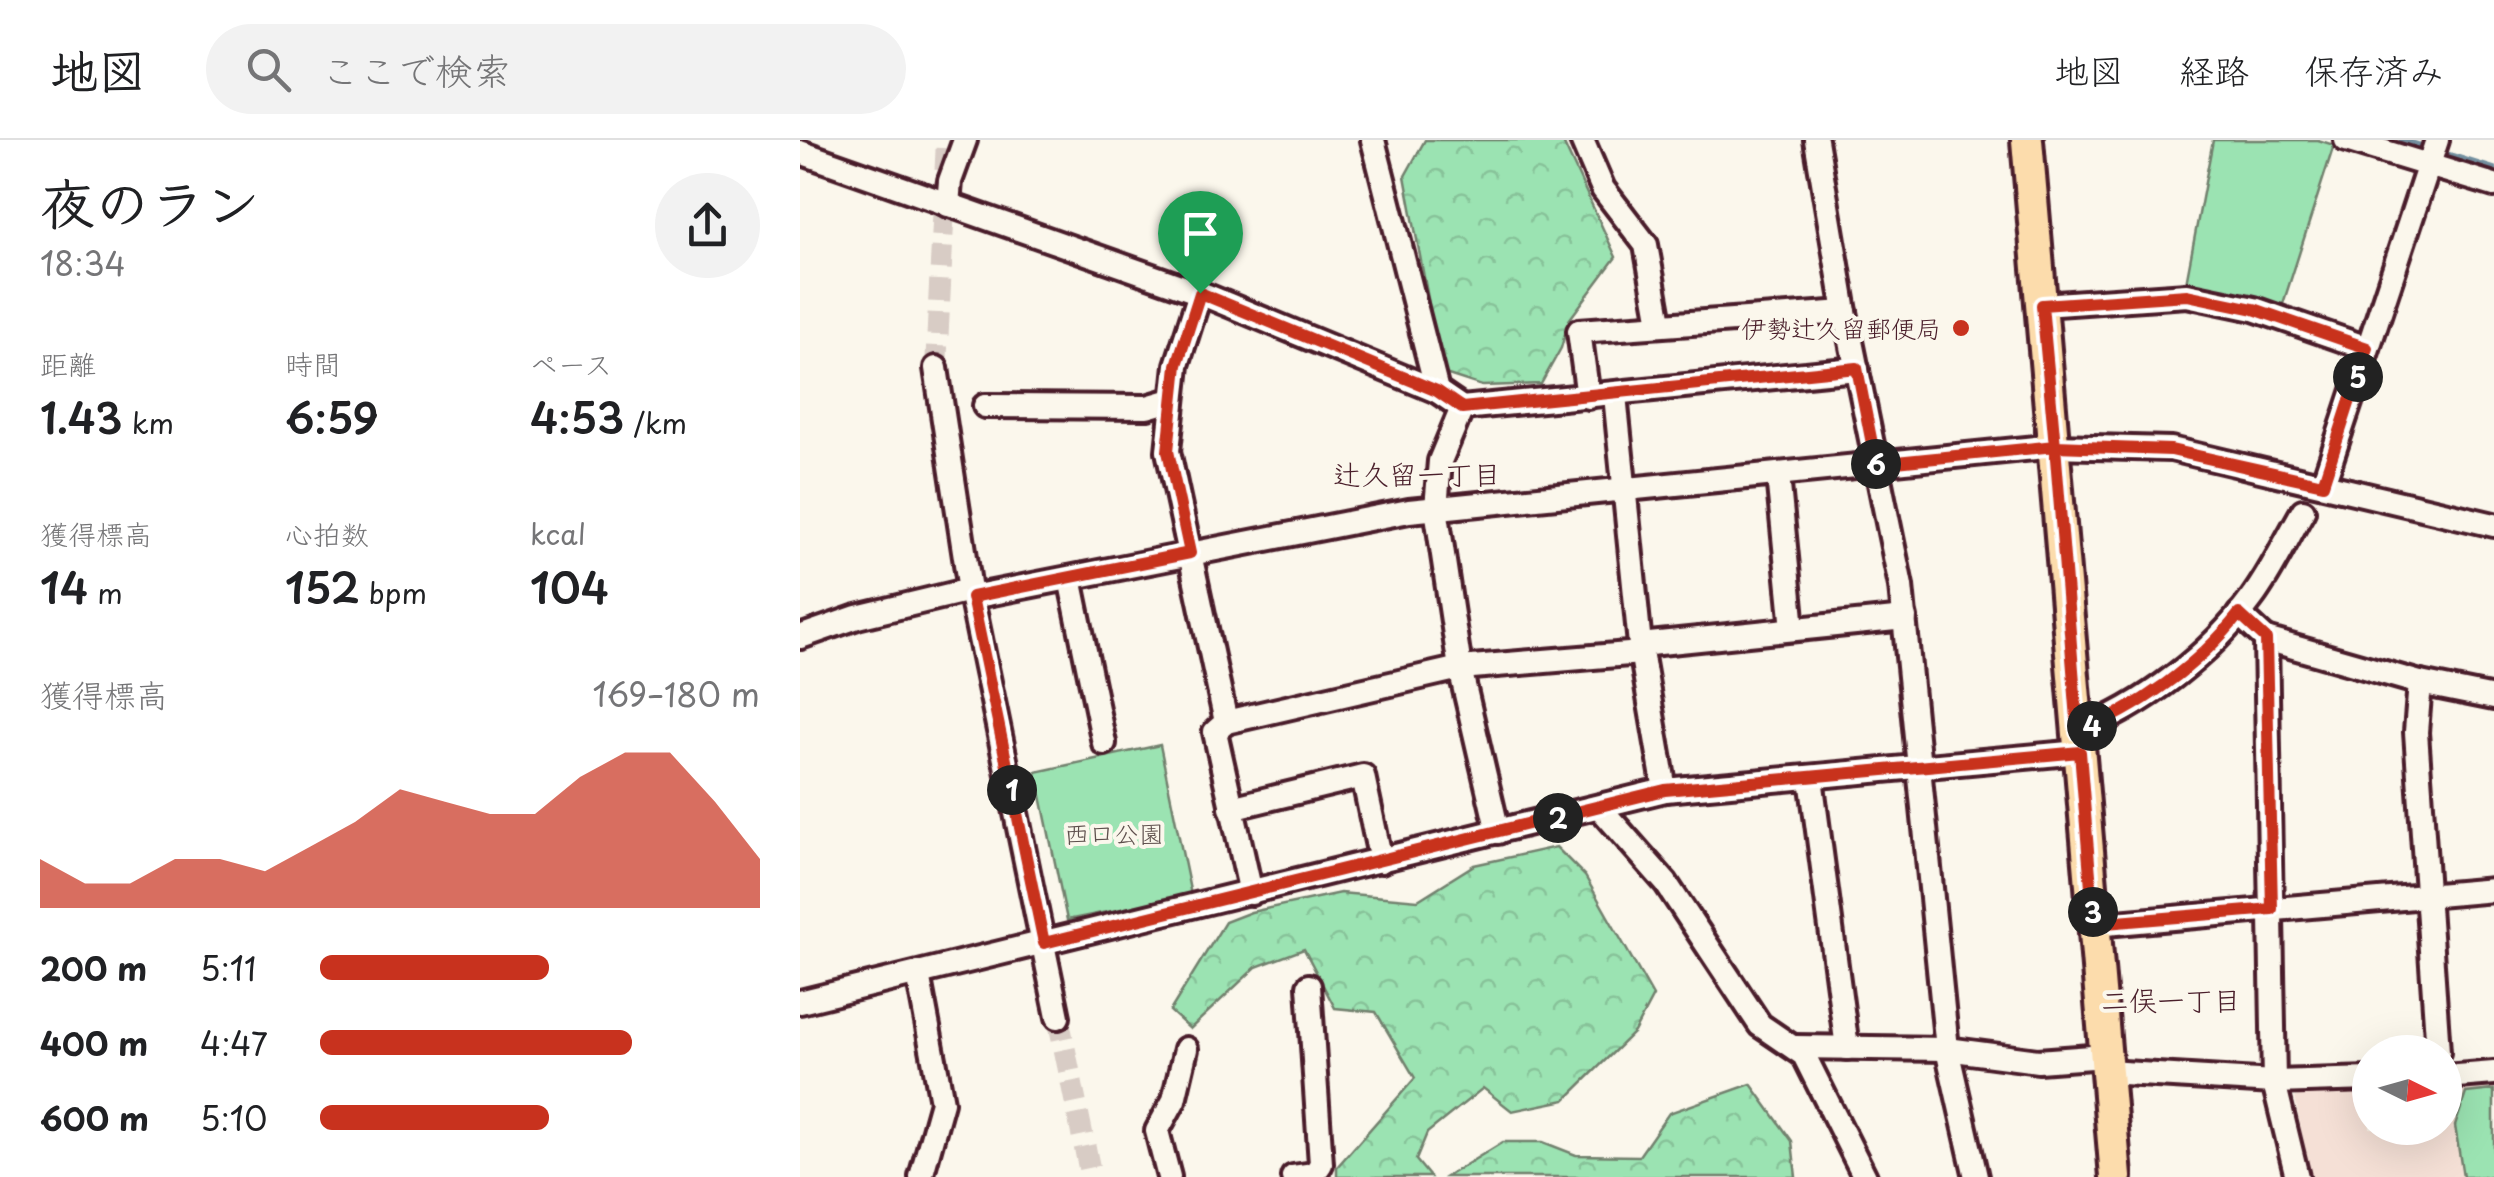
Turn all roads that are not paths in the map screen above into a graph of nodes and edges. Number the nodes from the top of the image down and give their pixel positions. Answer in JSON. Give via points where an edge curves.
{"nodes":[{"id":1,"x":965,"y":140,"type":"edge"},
{"id":2,"x":1373,"y":140,"type":"edge"},
{"id":3,"x":1582,"y":140,"type":"edge"},
{"id":4,"x":1816,"y":140,"type":"edge"},
{"id":5,"x":2027,"y":140,"type":"edge"},
{"id":6,"x":2346,"y":140,"type":"edge"},
{"id":7,"x":800,"y":152,"type":"edge"},
{"id":8,"x":2433,"y":152,"type":"edge"},
{"id":9,"x":2494,"y":185,"type":"edge"},
{"id":10,"x":948,"y":205,"type":"junction"},
{"id":11,"x":1200,"y":293,"type":"junction"},
{"id":12,"x":2042,"y":305,"type":"junction"},
{"id":13,"x":1845,"y":312,"type":"junction"},
{"id":14,"x":1660,"y":322,"type":"junction"},
{"id":15,"x":2367,"y":348,"type":"junction"},
{"id":16,"x":936,"y":368,"type":"tunnel mouth"},
{"id":17,"x":1857,"y":368,"type":"junction"},
{"id":18,"x":1437,"y":391,"type":"junction"},
{"id":19,"x":1615,"y":395,"type":"junction"},
{"id":20,"x":1588,"y":396,"type":"junction"},
{"id":21,"x":1171,"y":400,"type":"junction"},
{"id":22,"x":984,"y":406,"type":"dead end"},
{"id":23,"x":1462,"y":408,"type":"junction"},
{"id":24,"x":2055,"y":446,"type":"junction"},
{"id":25,"x":1876,"y":464,"type":"junction"},
{"id":26,"x":1778,"y":474,"type":"junction"},
{"id":27,"x":2323,"y":484,"type":"junction"},
{"id":28,"x":1624,"y":490,"type":"junction"},
{"id":29,"x":1436,"y":508,"type":"junction"},
{"id":30,"x":2303,"y":511,"type":"dead end"},
{"id":31,"x":2494,"y":525,"type":"edge"},
{"id":32,"x":1190,"y":553,"type":"junction"},
{"id":33,"x":1070,"y":578,"type":"junction"},
{"id":34,"x":971,"y":593,"type":"junction"},
{"id":35,"x":2239,"y":614,"type":"junction"},
{"id":36,"x":1905,"y":618,"type":"junction"},
{"id":37,"x":1793,"y":629,"type":"junction"},
{"id":38,"x":800,"y":636,"type":"edge"},
{"id":39,"x":2266,"y":639,"type":"junction"},
{"id":40,"x":1640,"y":649,"type":"junction"},
{"id":41,"x":1460,"y":668,"type":"junction"},
{"id":42,"x":2420,"y":683,"type":"junction"},
{"id":43,"x":2494,"y":698,"type":"edge"},
{"id":44,"x":1226,"y":722,"type":"junction"},
{"id":45,"x":2078,"y":742,"type":"junction"},
{"id":46,"x":1104,"y":743,"type":"dead end"},
{"id":47,"x":1918,"y":768,"type":"junction"},
{"id":48,"x":1810,"y":778,"type":"junction"},
{"id":49,"x":1665,"y":790,"type":"junction"},
{"id":50,"x":1232,"y":808,"type":"junction"},
{"id":51,"x":1600,"y":808,"type":"junction"},
{"id":52,"x":1498,"y":832,"type":"junction"},
{"id":53,"x":1381,"y":861,"type":"junction"},
{"id":54,"x":2494,"y":890,"type":"edge"},
{"id":55,"x":1251,"y":893,"type":"junction"},
{"id":56,"x":2427,"y":896,"type":"junction"},
{"id":57,"x":2272,"y":909,"type":"junction"},
{"id":58,"x":2094,"y":924,"type":"junction"},
{"id":59,"x":1044,"y":943,"type":"junction"},
{"id":60,"x":918,"y":974,"type":"junction"},
{"id":61,"x":1309,"y":986,"type":"dead end"},
{"id":62,"x":800,"y":1002,"type":"edge"},
{"id":63,"x":1058,"y":1017,"type":"tunnel mouth"},
{"id":64,"x":2437,"y":1035,"type":"edge"},
{"id":65,"x":1795,"y":1047,"type":"junction"},
{"id":66,"x":1846,"y":1048,"type":"junction"},
{"id":67,"x":1946,"y":1049,"type":"junction"},
{"id":68,"x":1186,"y":1050,"type":"dead end"},
{"id":69,"x":2106,"y":1064,"type":"junction"},
{"id":70,"x":2494,"y":1073,"type":"edge"},
{"id":71,"x":2462,"y":1076,"type":"edge"},
{"id":72,"x":2352,"y":1080,"type":"edge"},
{"id":73,"x":2274,"y":1082,"type":"junction"},
{"id":74,"x":921,"y":1177,"type":"edge"},
{"id":75,"x":1169,"y":1177,"type":"edge"},
{"id":76,"x":1293,"y":1177,"type":"edge"},
{"id":77,"x":1865,"y":1177,"type":"edge"},
{"id":78,"x":1976,"y":1177,"type":"edge"},
{"id":79,"x":2116,"y":1177,"type":"edge"},
{"id":80,"x":2296,"y":1177,"type":"edge"}],
"edges":[{"from":1,"to":10,"type":"street"},
{"from":2,"to":18,"type":"street"},
{"from":3,"to":14,"type":"street","via":[[1603,190],[1646,245]]},
{"from":4,"to":13,"type":"street"},
{"from":5,"to":12,"type":"main road"},
{"from":6,"to":8,"type":"street"},
{"from":7,"to":10,"type":"street"},
{"from":8,"to":9,"type":"street"},
{"from":8,"to":15,"type":"street"},
{"from":10,"to":11,"type":"street"},
{"from":11,"to":18,"type":"street"},
{"from":11,"to":21,"type":"street"},
{"from":12,"to":15,"type":"street","via":[[2187,295],[2254,309]]},
{"from":12,"to":24,"type":"main road"},
{"from":13,"to":14,"type":"street"},
{"from":13,"to":17,"type":"street"},
{"from":14,"to":20,"type":"street","via":[[1579,331]]},
{"from":15,"to":27,"type":"street"},
{"from":16,"to":34,"type":"street"},
{"from":17,"to":19,"type":"street"},
{"from":17,"to":25,"type":"street"},
{"from":18,"to":23,"type":"street"},
{"from":19,"to":20,"type":"street"},
{"from":19,"to":28,"type":"street"},
{"from":20,"to":23,"type":"street"},
{"from":21,"to":22,"type":"street","via":[[1147,407]]},
{"from":21,"to":32,"type":"street","via":[[1168,451]]},
{"from":23,"to":29,"type":"street","via":[[1440,461]]},
{"from":24,"to":25,"type":"street"},
{"from":24,"to":27,"type":"street","via":[[2171,450]]},
{"from":24,"to":45,"type":"main road"},
{"from":25,"to":26,"type":"street"},
{"from":25,"to":36,"type":"street"},
{"from":26,"to":28,"type":"street"},
{"from":26,"to":37,"type":"street"},
{"from":27,"to":31,"type":"street"},
{"from":28,"to":29,"type":"street"},
{"from":28,"to":40,"type":"street"},
{"from":29,"to":32,"type":"street"},
{"from":29,"to":41,"type":"street"},
{"from":30,"to":35,"type":"street"},
{"from":32,"to":33,"type":"street"},
{"from":32,"to":44,"type":"street"},
{"from":33,"to":34,"type":"street"},
{"from":33,"to":46,"type":"street"},
{"from":34,"to":38,"type":"street"},
{"from":34,"to":59,"type":"street"},
{"from":35,"to":39,"type":"street"},
{"from":35,"to":45,"type":"street","via":[[2162,684]]},
{"from":36,"to":37,"type":"street"},
{"from":36,"to":47,"type":"street"},
{"from":37,"to":40,"type":"street"},
{"from":39,"to":42,"type":"street"},
{"from":39,"to":57,"type":"street"},
{"from":40,"to":41,"type":"street"},
{"from":40,"to":49,"type":"street"},
{"from":41,"to":44,"type":"street"},
{"from":41,"to":52,"type":"street"},
{"from":42,"to":43,"type":"street"},
{"from":42,"to":56,"type":"street","via":[[2416,732]]},
{"from":44,"to":50,"type":"street","via":[[1215,732]]},
{"from":45,"to":47,"type":"street"},
{"from":45,"to":58,"type":"main road"},
{"from":47,"to":48,"type":"street"},
{"from":47,"to":67,"type":"street"},
{"from":48,"to":49,"type":"street"},
{"from":48,"to":66,"type":"street"},
{"from":49,"to":51,"type":"street"},
{"from":50,"to":53,"type":"street","via":[[1364,776]]},
{"from":50,"to":55,"type":"street"},
{"from":51,"to":52,"type":"street"},
{"from":51,"to":65,"type":"street","via":[[1666,884],[1760,1025]]},
{"from":52,"to":53,"type":"street"},
{"from":53,"to":55,"type":"street"},
{"from":54,"to":56,"type":"street"},
{"from":55,"to":59,"type":"street"},
{"from":56,"to":57,"type":"street"},
{"from":56,"to":64,"type":"street"},
{"from":57,"to":58,"type":"street"},
{"from":57,"to":73,"type":"street"},
{"from":58,"to":69,"type":"main road"},
{"from":59,"to":60,"type":"street"},
{"from":59,"to":63,"type":"street"},
{"from":60,"to":62,"type":"street"},
{"from":60,"to":74,"type":"street","via":[[942,1102]]},
{"from":61,"to":76,"type":"street","via":[[1321,1164],[1314,1174]]},
{"from":65,"to":66,"type":"street"},
{"from":65,"to":77,"type":"street"},
{"from":66,"to":67,"type":"street"},
{"from":67,"to":69,"type":"street"},
{"from":67,"to":78,"type":"street"},
{"from":68,"to":75,"type":"street","via":[[1174,1100],[1157,1132]]},
{"from":69,"to":73,"type":"street"},
{"from":69,"to":79,"type":"main road"},
{"from":70,"to":71,"type":"street"},
{"from":72,"to":73,"type":"street"},
{"from":73,"to":80,"type":"street"}]}
